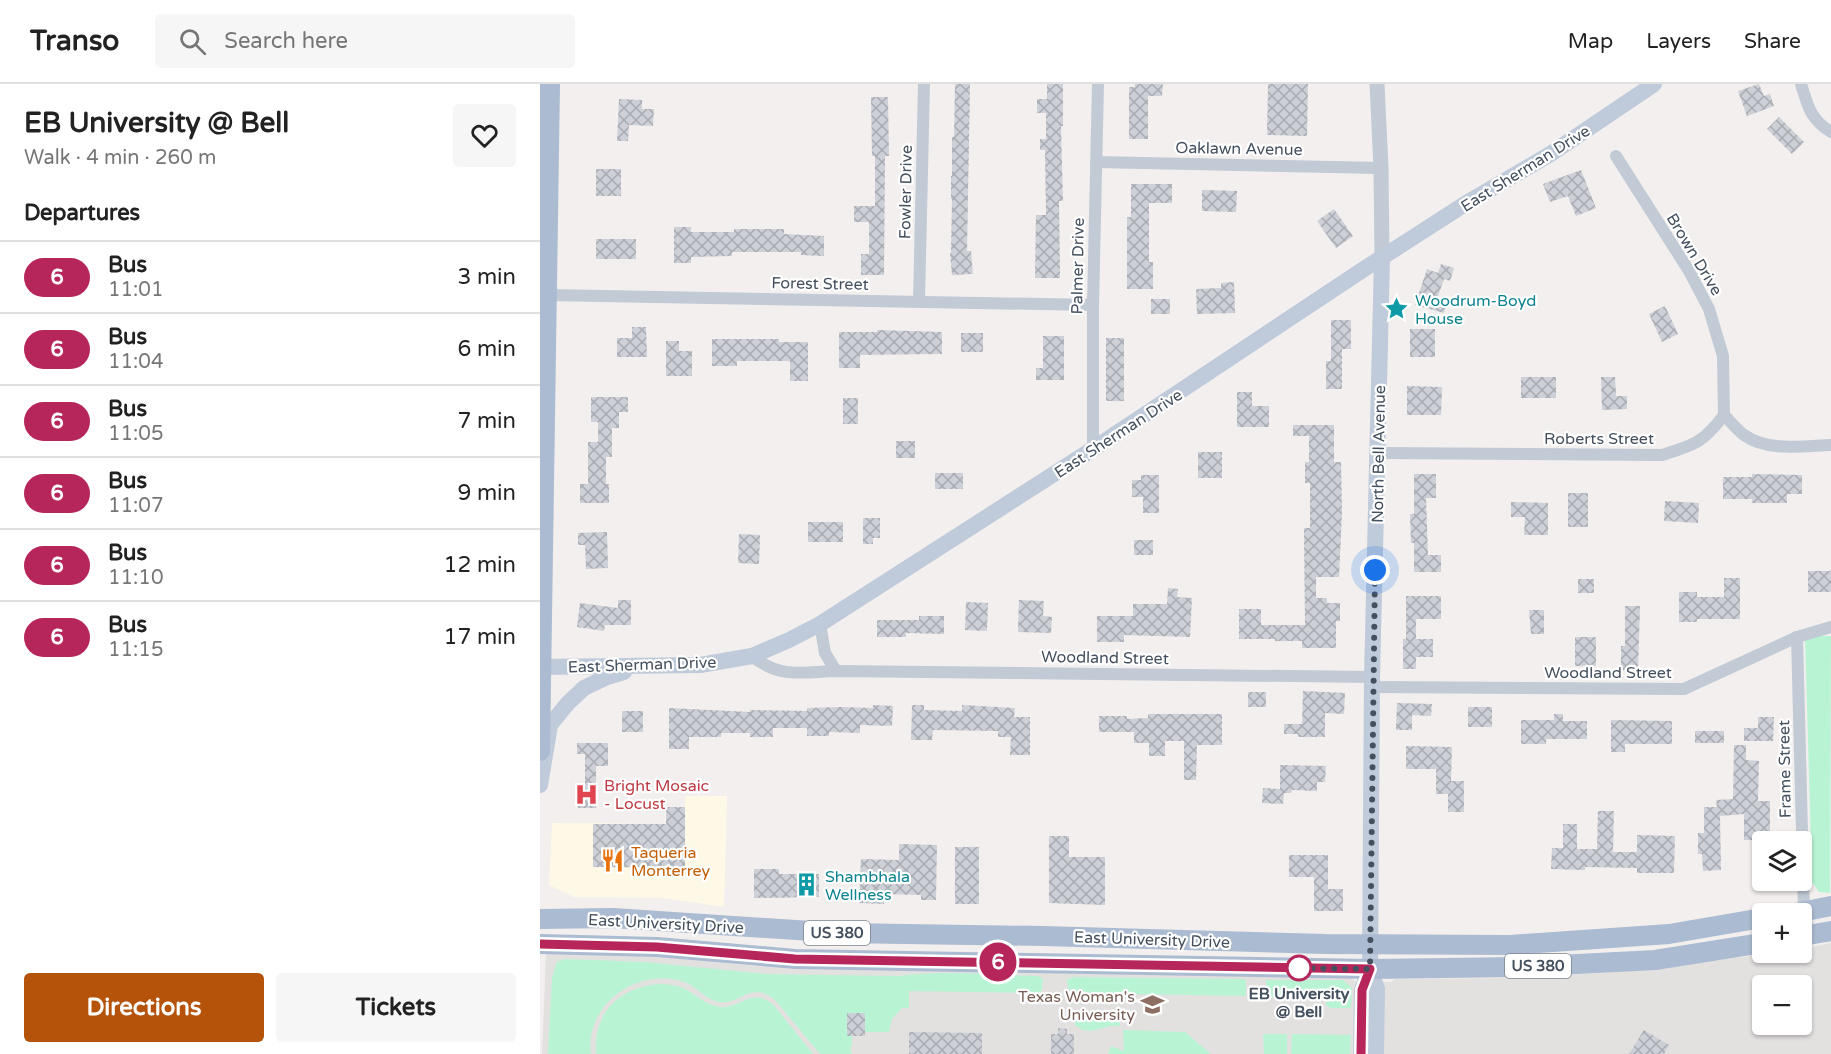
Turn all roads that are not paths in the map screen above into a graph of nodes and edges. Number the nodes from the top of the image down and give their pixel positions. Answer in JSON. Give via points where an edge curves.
{"nodes":[{"id":1,"x":550,"y":84,"type":"edge"},
{"id":2,"x":924,"y":84,"type":"edge"},
{"id":3,"x":1098,"y":84,"type":"edge"},
{"id":4,"x":1377,"y":84,"type":"edge"},
{"id":5,"x":1654,"y":84,"type":"edge"},
{"id":6,"x":1801,"y":84,"type":"edge"},
{"id":7,"x":1831,"y":132,"type":"edge"},
{"id":8,"x":1616,"y":156,"type":"dead end"},
{"id":9,"x":1096,"y":162,"type":"junction"},
{"id":10,"x":1381,"y":168,"type":"junction"},
{"id":11,"x":1382,"y":258,"type":"junction"},
{"id":12,"x":547,"y":295,"type":"junction"},
{"id":13,"x":919,"y":302,"type":"junction"},
{"id":14,"x":1092,"y":306,"type":"junction"},
{"id":15,"x":1724,"y":415,"type":"junction"},
{"id":16,"x":1831,"y":445,"type":"edge"},
{"id":17,"x":1093,"y":449,"type":"junction"},
{"id":18,"x":1378,"y":453,"type":"junction"},
{"id":19,"x":820,"y":624,"type":"junction"},
{"id":20,"x":1831,"y":627,"type":"edge"},
{"id":21,"x":1797,"y":637,"type":"junction"},
{"id":22,"x":752,"y":656,"type":"junction"},
{"id":23,"x":541,"y":667,"type":"edge"},
{"id":24,"x":639,"y":667,"type":"junction"},
{"id":25,"x":836,"y":671,"type":"junction"},
{"id":26,"x":1372,"y":682,"type":"junction"},
{"id":27,"x":540,"y":751,"type":"edge"},
{"id":28,"x":540,"y":785,"type":"edge"},
{"id":29,"x":1797,"y":903,"type":"edge"},
{"id":30,"x":1831,"y":906,"type":"edge"},
{"id":31,"x":1812,"y":909,"type":"edge"},
{"id":32,"x":540,"y":919,"type":"edge"},
{"id":33,"x":1752,"y":920,"type":"edge"},
{"id":34,"x":1831,"y":931,"type":"edge"},
{"id":35,"x":1812,"y":935,"type":"edge"},
{"id":36,"x":540,"y":944,"type":"edge"},
{"id":37,"x":1370,"y":944,"type":"junction"},
{"id":38,"x":1752,"y":944,"type":"edge"},
{"id":39,"x":1370,"y":969,"type":"junction"},
{"id":40,"x":1361,"y":1054,"type":"edge"},
{"id":41,"x":1376,"y":1054,"type":"edge"}],
"edges":[{"from":1,"to":12,"type":"main road"},
{"from":2,"to":13,"type":"street","name":"Fowler Drive"},
{"from":3,"to":9,"type":"street","name":"Palmer Drive"},
{"from":4,"to":10,"type":"street","name":"North Bell Avenue"},
{"from":5,"to":11,"type":"main road","name":"East Sherman Drive","via":[[1552,153]]},
{"from":6,"to":7,"type":"street","via":[[1810,113]]},
{"from":8,"to":15,"type":"street","name":"Brown Drive","via":[[1709,309],[1723,356]]},
{"from":9,"to":10,"type":"street","name":"Oaklawn Avenue"},
{"from":9,"to":14,"type":"street","name":"Palmer Drive"},
{"from":10,"to":11,"type":"street","name":"North Bell Avenue"},
{"from":11,"to":17,"type":"main road","name":"East Sherman Drive"},
{"from":11,"to":18,"type":"main road","name":"North Bell Avenue"},
{"from":12,"to":13,"type":"street","name":"Forest Street"},
{"from":12,"to":23,"type":"main road"},
{"from":13,"to":14,"type":"street","name":"Forest Street"},
{"from":14,"to":17,"type":"street","name":"Palmer Drive"},
{"from":15,"to":16,"type":"street","via":[[1743,435],[1755,441],[1787,447]]},
{"from":15,"to":18,"type":"street","name":"Roberts Street","via":[[1704,439],[1662,455]]},
{"from":17,"to":19,"type":"main road","name":"East Sherman Drive"},
{"from":18,"to":26,"type":"main road","name":"North Bell Avenue"},
{"from":19,"to":22,"type":"main road","name":"East Sherman Drive"},
{"from":19,"to":25,"type":"street","via":[[825,653]]},
{"from":20,"to":21,"type":"street","name":"Woodland Street"},
{"from":21,"to":26,"type":"street","name":"Woodland Street","via":[[1684,689]]},
{"from":21,"to":29,"type":"street","name":"Frame Street"},
{"from":22,"to":24,"type":"main road","name":"East Sherman Drive","via":[[700,665]]},
{"from":22,"to":25,"type":"street","name":"Woodland Street","via":[[766,667],[784,672]]},
{"from":23,"to":24,"type":"main road","name":"East Sherman Drive"},
{"from":23,"to":27,"type":"main road"},
{"from":24,"to":28,"type":"main road","via":[[584,688],[564,708],[550,726]]},
{"from":25,"to":26,"type":"street","name":"Woodland Street"},
{"from":26,"to":37,"type":"main road","name":"North Bell Avenue"},
{"from":30,"to":31,"type":"main road"},
{"from":32,"to":37,"type":"main road","name":"East University Drive","number":"US 380","via":[[613,918],[841,933]]},
{"from":33,"to":37,"type":"main road","name":"East University Drive","number":"US 380","via":[[1669,934],[1510,945]]},
{"from":34,"to":35,"type":"main road"},
{"from":36,"to":39,"type":"main road","name":"East University Drive","number":"US 380","via":[[657,947],[795,959]]},
{"from":37,"to":39,"type":"main road","name":"North Bell Avenue"},
{"from":38,"to":39,"type":"main road","name":"East University Drive","number":"US 380","via":[[1655,960]]},
{"from":39,"to":40,"type":"main road","name":"North Bell Avenue","via":[[1362,990]]},
{"from":39,"to":41,"type":"main road","name":"North Bell Avenue","via":[[1377,989]]}]}
